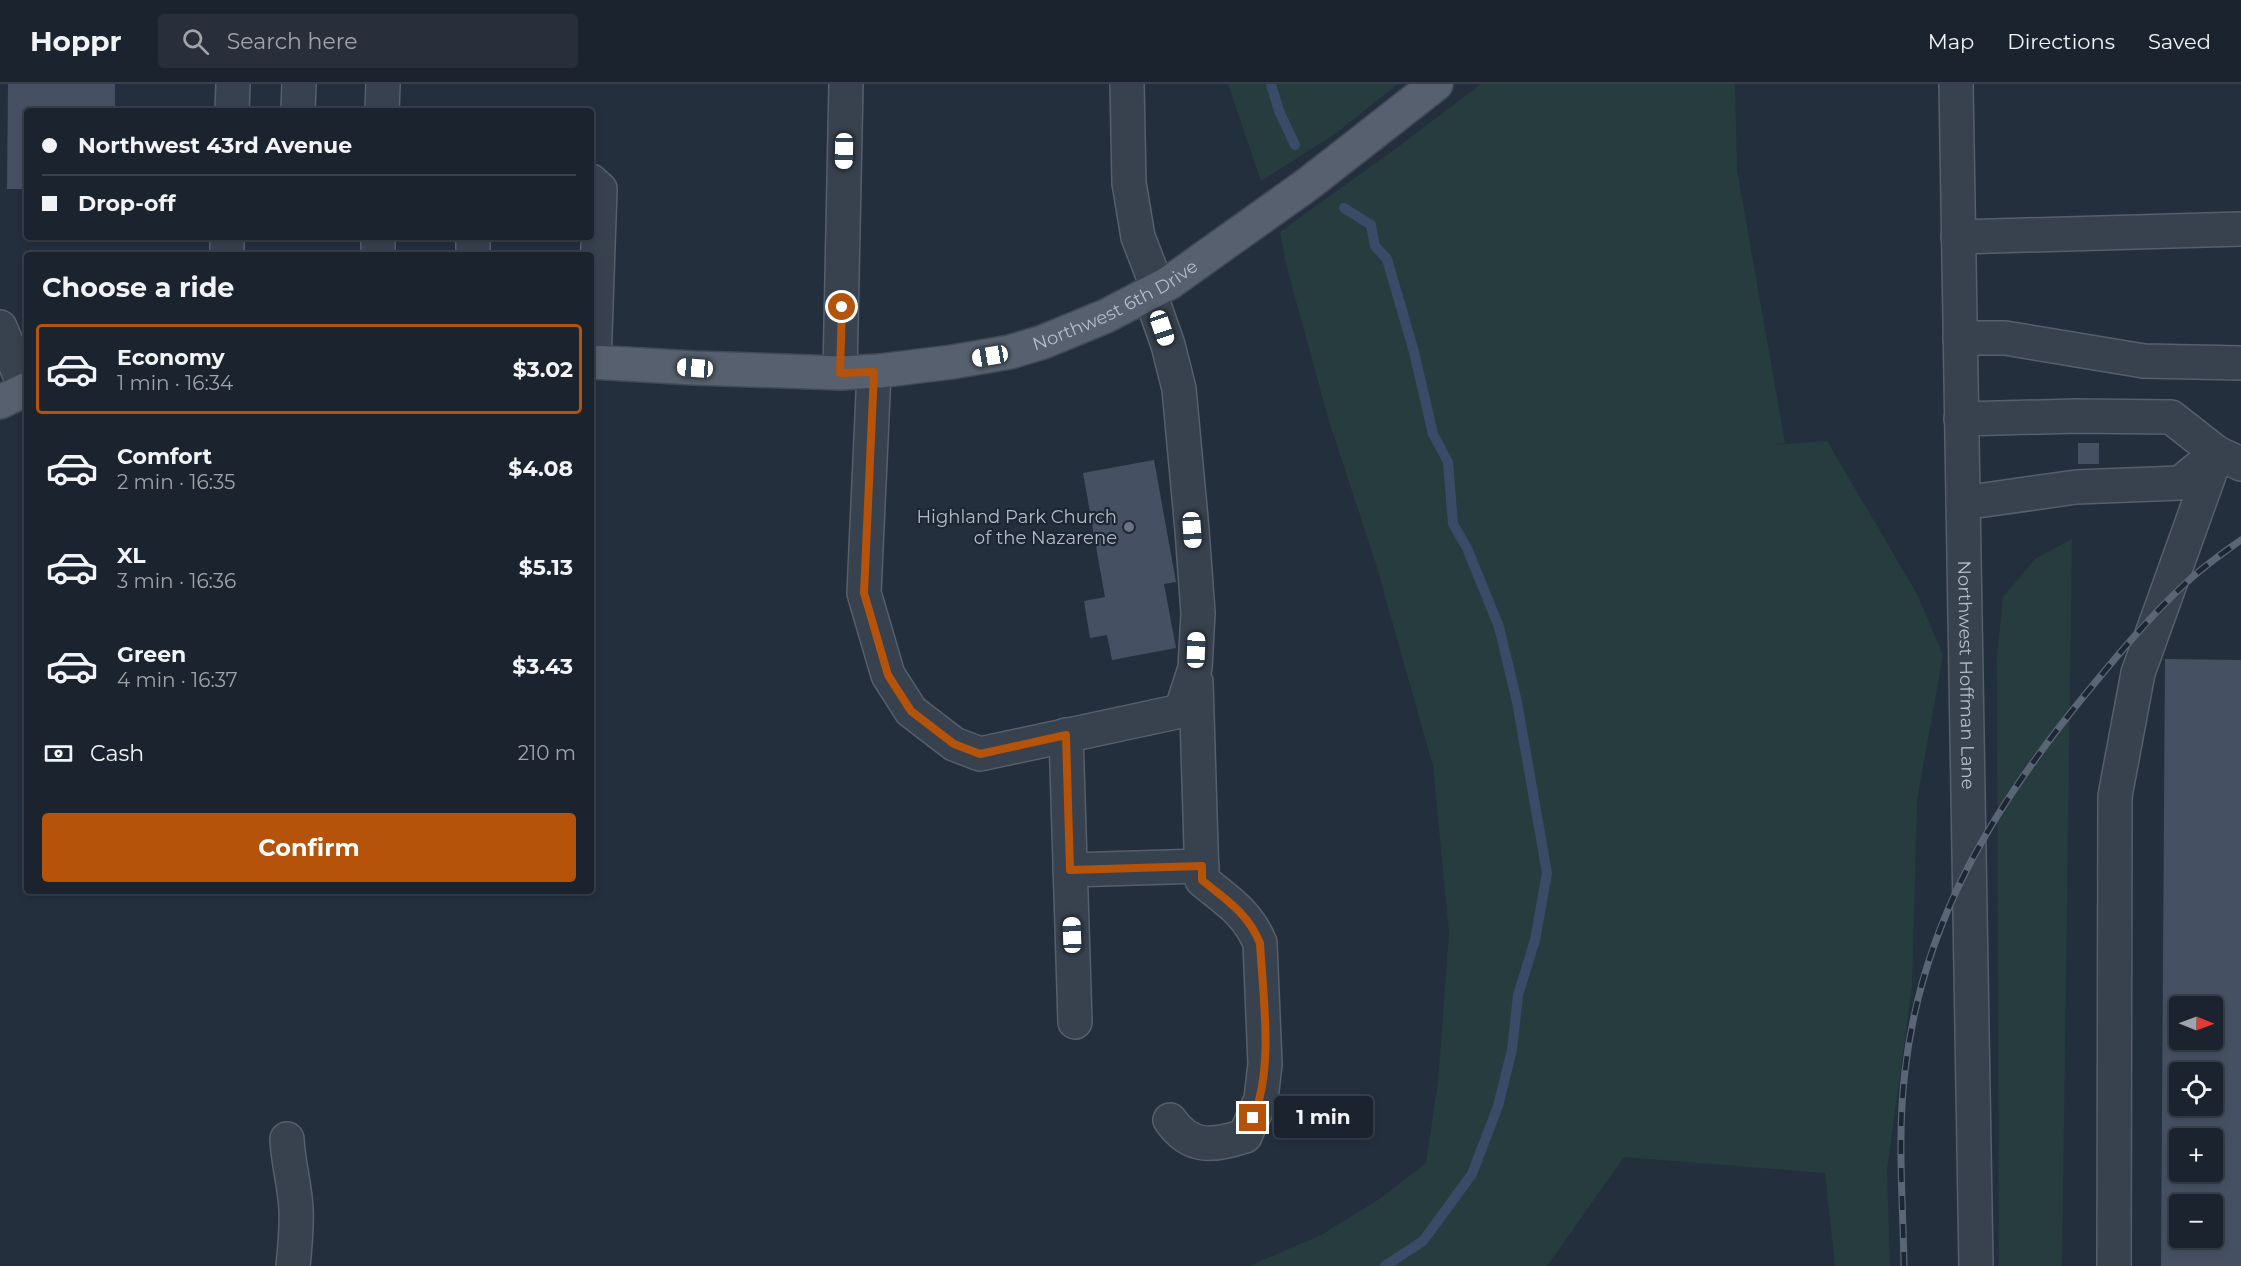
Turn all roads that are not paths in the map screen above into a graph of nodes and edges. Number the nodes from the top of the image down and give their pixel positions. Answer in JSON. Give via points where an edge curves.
{"nodes":[{"id":1,"x":233,"y":84,"type":"edge"},
{"id":2,"x":299,"y":84,"type":"edge"},
{"id":3,"x":383,"y":84,"type":"edge"},
{"id":4,"x":846,"y":84,"type":"edge"},
{"id":5,"x":1127,"y":84,"type":"edge"},
{"id":6,"x":1436,"y":84,"type":"edge"},
{"id":7,"x":1956,"y":84,"type":"edge"},
{"id":8,"x":232,"y":108,"type":"edge"},
{"id":9,"x":298,"y":108,"type":"edge"},
{"id":10,"x":382,"y":108,"type":"edge"},
{"id":11,"x":594,"y":184,"type":"edge"},
{"id":12,"x":2241,"y":229,"type":"edge"},
{"id":13,"x":1958,"y":237,"type":"junction"},
{"id":14,"x":594,"y":291,"type":"edge"},
{"id":15,"x":1154,"y":291,"type":"junction"},
{"id":16,"x":0,"y":327,"type":"edge"},
{"id":17,"x":1960,"y":338,"type":"junction"},
{"id":18,"x":594,"y":362,"type":"edge"},
{"id":19,"x":2241,"y":363,"type":"edge"},
{"id":20,"x":874,"y":372,"type":"junction"},
{"id":21,"x":840,"y":373,"type":"junction"},
{"id":22,"x":18,"y":394,"type":"edge"},
{"id":23,"x":1961,"y":419,"type":"junction"},
{"id":24,"x":2229,"y":458,"type":"edge"},
{"id":25,"x":1963,"y":503,"type":"junction"},
{"id":26,"x":1195,"y":668,"type":"junction"},
{"id":27,"x":1066,"y":735,"type":"junction"},
{"id":28,"x":1202,"y":866,"type":"junction"},
{"id":29,"x":1070,"y":870,"type":"junction"},
{"id":30,"x":1075,"y":1022,"type":"dead end"},
{"id":31,"x":1170,"y":1120,"type":"dead end"},
{"id":32,"x":286,"y":1139,"type":"dead end"},
{"id":33,"x":293,"y":1266,"type":"edge"},
{"id":34,"x":1976,"y":1266,"type":"edge"},
{"id":35,"x":2114,"y":1266,"type":"edge"}],
"edges":[{"from":1,"to":8,"type":"street"},
{"from":2,"to":9,"type":"street"},
{"from":3,"to":10,"type":"street"},
{"from":4,"to":21,"type":"street"},
{"from":5,"to":15,"type":"street","via":[[1129,183],[1137,237]]},
{"from":6,"to":15,"type":"main road","name":"Northwest 6th Drive","via":[[1308,184]]},
{"from":7,"to":13,"type":"street","name":"Northwest Hoffman Lane"},
{"from":11,"to":14,"type":"street","via":[[600,189]]},
{"from":12,"to":13,"type":"street"},
{"from":13,"to":17,"type":"street","name":"Northwest Hoffman Lane"},
{"from":15,"to":20,"type":"main road","name":"Northwest 6th Drive","via":[[1084,326],[1010,352]]},
{"from":15,"to":26,"type":"street","via":[[1179,389],[1198,613]]},
{"from":16,"to":22,"type":"street"},
{"from":17,"to":19,"type":"street","via":[[2005,338],[2144,361]]},
{"from":17,"to":23,"type":"street","name":"Northwest Hoffman Lane"},
{"from":18,"to":21,"type":"main road","name":"Northwest 6th Drive"},
{"from":20,"to":21,"type":"main road","name":"Northwest 6th Drive"},
{"from":20,"to":27,"type":"street","via":[[864,593],[888,675],[911,711],[954,744],[980,754]]},
{"from":23,"to":24,"type":"street","via":[[2171,417]]},
{"from":23,"to":25,"type":"street","name":"Northwest Hoffman Lane"},
{"from":24,"to":25,"type":"street","via":[[2180,483],[2076,487]]},
{"from":24,"to":35,"type":"street","via":[[2138,673],[2115,795]]},
{"from":25,"to":34,"type":"street","name":"Northwest Hoffman Lane"},
{"from":26,"to":27,"type":"street","via":[[1181,711]]},
{"from":26,"to":28,"type":"street"},
{"from":27,"to":29,"type":"street"},
{"from":28,"to":29,"type":"street"},
{"from":28,"to":31,"type":"street","via":[[1202,880],[1237,907],[1260,943],[1265,1064],[1261,1100],[1245,1136],[1219,1144],[1198,1143],[1179,1133]]},
{"from":29,"to":30,"type":"street"},
{"from":32,"to":33,"type":"street","via":[[296,1208]]}]}
